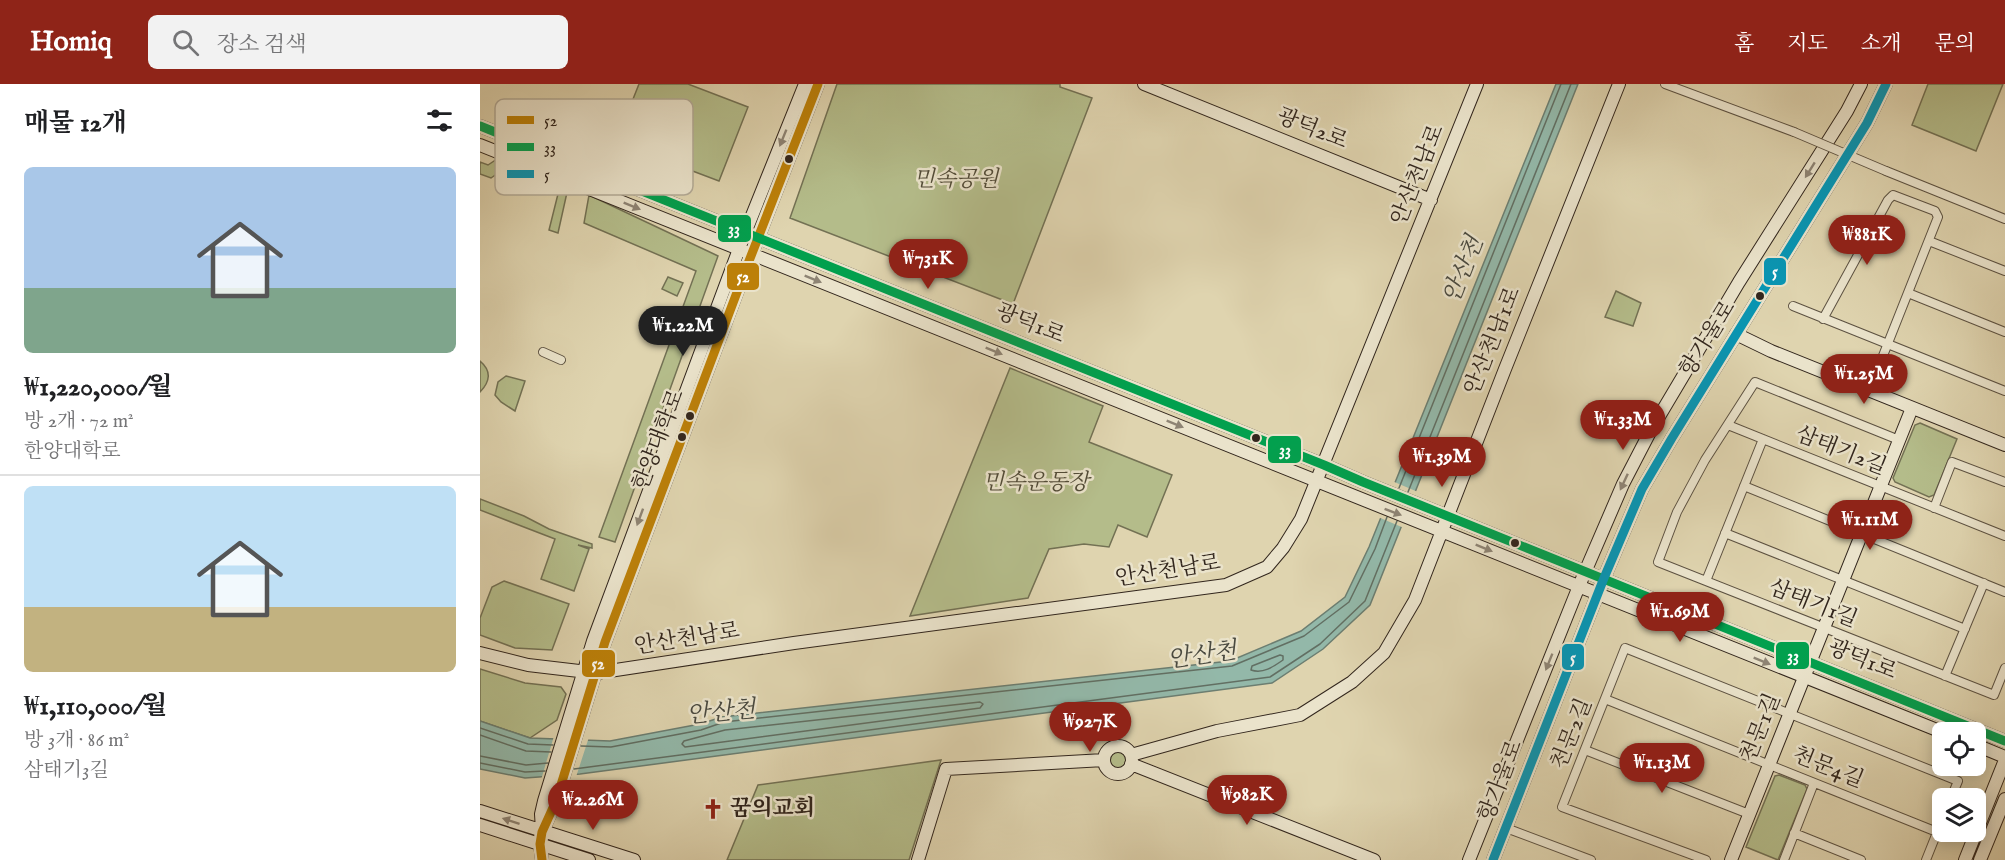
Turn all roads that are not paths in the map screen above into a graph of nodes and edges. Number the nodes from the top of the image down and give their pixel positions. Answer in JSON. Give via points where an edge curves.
{"nodes":[{"id":1,"x":805,"y":84,"type":"edge"},
{"id":2,"x":818,"y":84,"type":"edge"},
{"id":3,"x":1144,"y":84,"type":"edge"},
{"id":4,"x":1477,"y":84,"type":"edge"},
{"id":5,"x":1619,"y":84,"type":"edge"},
{"id":6,"x":1665,"y":84,"type":"edge"},
{"id":7,"x":1861,"y":84,"type":"edge"},
{"id":8,"x":1886,"y":84,"type":"edge"},
{"id":9,"x":480,"y":126,"type":"edge"},
{"id":10,"x":495,"y":132,"type":"edge"},
{"id":11,"x":480,"y":146,"type":"edge"},
{"id":12,"x":495,"y":152,"type":"edge"},
{"id":13,"x":603,"y":195,"type":"edge"},
{"id":14,"x":651,"y":195,"type":"edge"},
{"id":15,"x":1431,"y":200,"type":"junction"},
{"id":16,"x":2005,"y":219,"type":"edge"},
{"id":17,"x":745,"y":233,"type":"junction"},
{"id":18,"x":758,"y":238,"type":"junction"},
{"id":19,"x":1929,"y":241,"type":"junction"},
{"id":20,"x":746,"y":252,"type":"junction"},
{"id":21,"x":2005,"y":271,"type":"edge"},
{"id":22,"x":1908,"y":293,"type":"junction"},
{"id":23,"x":1793,"y":306,"type":"dead end"},
{"id":24,"x":1823,"y":319,"type":"junction"},
{"id":25,"x":2005,"y":332,"type":"edge"},
{"id":26,"x":1736,"y":334,"type":"junction"},
{"id":27,"x":1887,"y":344,"type":"junction"},
{"id":28,"x":543,"y":352,"type":"dead end"},
{"id":29,"x":561,"y":360,"type":"dead end"},
{"id":30,"x":1869,"y":391,"type":"junction"},
{"id":31,"x":2005,"y":391,"type":"edge"},
{"id":32,"x":1912,"y":408,"type":"junction"},
{"id":33,"x":1728,"y":425,"type":"junction"},
{"id":34,"x":1763,"y":439,"type":"junction"},
{"id":35,"x":1899,"y":440,"type":"junction"},
{"id":36,"x":2005,"y":445,"type":"edge"},
{"id":37,"x":1324,"y":465,"type":"junction"},
{"id":38,"x":1318,"y":481,"type":"junction"},
{"id":39,"x":2005,"y":482,"type":"edge"},
{"id":40,"x":1744,"y":486,"type":"junction"},
{"id":41,"x":1880,"y":486,"type":"junction"},
{"id":42,"x":1934,"y":508,"type":"junction"},
{"id":43,"x":1442,"y":513,"type":"junction"},
{"id":44,"x":1436,"y":528,"type":"junction"},
{"id":45,"x":1725,"y":533,"type":"junction"},
{"id":46,"x":1861,"y":534,"type":"junction"},
{"id":47,"x":2005,"y":536,"type":"edge"},
{"id":48,"x":1586,"y":571,"type":"junction"},
{"id":49,"x":1604,"y":578,"type":"junction"},
{"id":50,"x":1843,"y":580,"type":"junction"},
{"id":51,"x":1706,"y":581,"type":"junction"},
{"id":52,"x":1984,"y":583,"type":"junction"},
{"id":53,"x":1579,"y":586,"type":"junction"},
{"id":54,"x":2005,"y":592,"type":"edge"},
{"id":55,"x":1598,"y":594,"type":"junction"},
{"id":56,"x":1824,"y":628,"type":"junction"},
{"id":57,"x":1965,"y":629,"type":"junction"},
{"id":58,"x":480,"y":653,"type":"edge"},
{"id":59,"x":480,"y":661,"type":"edge"},
{"id":60,"x":1810,"y":661,"type":"junction"},
{"id":61,"x":2005,"y":668,"type":"edge"},
{"id":62,"x":590,"y":672,"type":"junction"},
{"id":63,"x":1945,"y":676,"type":"junction"},
{"id":64,"x":1804,"y":678,"type":"junction"},
{"id":65,"x":1605,"y":699,"type":"junction"},
{"id":66,"x":1790,"y":714,"type":"junction"},
{"id":67,"x":1932,"y":728,"type":"edge"},
{"id":68,"x":2005,"y":741,"type":"edge"},
{"id":69,"x":1585,"y":750,"type":"junction"},
{"id":70,"x":1986,"y":750,"type":"edge"},
{"id":71,"x":2005,"y":759,"type":"edge"},
{"id":72,"x":1104,"y":760,"type":"junction"},
{"id":73,"x":1131,"y":760,"type":"junction"},
{"id":74,"x":1769,"y":764,"type":"junction"},
{"id":75,"x":1814,"y":783,"type":"junction"},
{"id":76,"x":1955,"y":788,"type":"edge"},
{"id":77,"x":2005,"y":799,"type":"edge"},
{"id":78,"x":480,"y":811,"type":"edge"},
{"id":79,"x":1749,"y":814,"type":"junction"},
{"id":80,"x":480,"y":825,"type":"edge"},
{"id":81,"x":1506,"y":828,"type":"junction"},
{"id":82,"x":1932,"y":830,"type":"edge"},
{"id":83,"x":1794,"y":834,"type":"junction"},
{"id":84,"x":541,"y":838,"type":"junction"},
{"id":85,"x":1934,"y":842,"type":"edge"},
{"id":86,"x":542,"y":860,"type":"edge"},
{"id":87,"x":588,"y":860,"type":"edge"},
{"id":88,"x":634,"y":860,"type":"edge"},
{"id":89,"x":918,"y":860,"type":"edge"},
{"id":90,"x":1374,"y":860,"type":"edge"},
{"id":91,"x":1469,"y":860,"type":"edge"},
{"id":92,"x":1493,"y":860,"type":"edge"},
{"id":93,"x":1591,"y":860,"type":"edge"},
{"id":94,"x":1706,"y":860,"type":"edge"},
{"id":95,"x":1731,"y":860,"type":"edge"},
{"id":96,"x":1784,"y":860,"type":"edge"},
{"id":97,"x":1861,"y":860,"type":"edge"},
{"id":98,"x":1926,"y":860,"type":"edge"},
{"id":99,"x":1965,"y":860,"type":"edge"},
{"id":100,"x":1980,"y":860,"type":"edge"}],
"edges":[{"from":1,"to":17,"type":"street","name":"한양대학로","one_way":true},
{"from":2,"to":18,"type":"street","name":"한양대학로"},
{"from":3,"to":15,"type":"street","name":"광덕2로"},
{"from":4,"to":15,"type":"street","name":"안산천남로"},
{"from":5,"to":43,"type":"street","name":"안산천남1로","via":[[1501,379]]},
{"from":6,"to":16,"type":"street","bridge":true},
{"from":7,"to":48,"type":"street","name":"항가울로","one_way":true,"via":[[1651,430]]},
{"from":8,"to":26,"type":"street","name":"항가울로","via":[[1867,123]]},
{"from":9,"to":10,"type":"street","name":"광덕1로"},
{"from":11,"to":12,"type":"street","name":"광덕1로","one_way":true},
{"from":13,"to":20,"type":"street","name":"광덕1로","one_way":true},
{"from":14,"to":17,"type":"street","name":"광덕1로"},
{"from":15,"to":37,"type":"street","name":"안산천남로"},
{"from":17,"to":18,"type":"street","name":"광덕1로"},
{"from":17,"to":20,"type":"street","name":"한양대학로"},
{"from":18,"to":20,"type":"street","name":"한양대학로"},
{"from":18,"to":37,"type":"street","name":"광덕1로"},
{"from":19,"to":21,"type":"street"},
{"from":19,"to":22,"type":"street"},
{"from":19,"to":24,"type":"street","via":[[1938,217],[1935,211],[1893,195]]},
{"from":20,"to":38,"type":"street","name":"광덕1로","one_way":true},
{"from":20,"to":62,"type":"street","name":"한양대학로","via":[[593,642]]},
{"from":22,"to":25,"type":"street"},
{"from":22,"to":27,"type":"street"},
{"from":23,"to":24,"type":"street"},
{"from":24,"to":27,"type":"street"},
{"from":26,"to":30,"type":"street"},
{"from":26,"to":49,"type":"street","name":"항가울로","via":[[1642,489]]},
{"from":27,"to":30,"type":"street"},
{"from":27,"to":31,"type":"street"},
{"from":28,"to":29,"type":"street"},
{"from":30,"to":32,"type":"street"},
{"from":32,"to":35,"type":"street","name":"천문1길"},
{"from":32,"to":36,"type":"street"},
{"from":33,"to":34,"type":"street","name":"삼태기2길"},
{"from":33,"to":35,"type":"street","name":"삼태기1길","via":[[1755,382]]},
{"from":33,"to":51,"type":"street","name":"삼태기1길","via":[[1677,512],[1658,562]]},
{"from":34,"to":40,"type":"street","name":"삼태기2길"},
{"from":34,"to":41,"type":"street","name":"삼태기2길"},
{"from":35,"to":41,"type":"street","name":"천문1길"},
{"from":37,"to":38,"type":"street","name":"안산천남로"},
{"from":37,"to":43,"type":"street","name":"광덕1로"},
{"from":38,"to":44,"type":"street","name":"광덕1로","one_way":true},
{"from":38,"to":62,"type":"street","name":"안산천남로","via":[[1301,519],[1267,567],[1226,585]]},
{"from":39,"to":42,"type":"street","via":[[1952,462]]},
{"from":40,"to":45,"type":"street","name":"삼태기2길"},
{"from":40,"to":46,"type":"street"},
{"from":41,"to":42,"type":"street","name":"삼태기2길"},
{"from":41,"to":46,"type":"street","name":"천문1길"},
{"from":42,"to":47,"type":"street","name":"삼태기2길"},
{"from":43,"to":44,"type":"street","name":"안산천남1로"},
{"from":43,"to":48,"type":"street","name":"광덕1로"},
{"from":44,"to":53,"type":"street","name":"광덕1로","one_way":true},
{"from":44,"to":73,"type":"street","name":"안산천남1로","via":[[1415,600],[1384,653],[1352,682],[1300,716],[1217,731]]},
{"from":45,"to":50,"type":"street"},
{"from":45,"to":51,"type":"street","name":"삼태기2길"},
{"from":46,"to":50,"type":"street","name":"천문1길"},
{"from":46,"to":52,"type":"street"},
{"from":48,"to":49,"type":"street","name":"광덕1로"},
{"from":48,"to":53,"type":"street","name":"항가울로"},
{"from":49,"to":55,"type":"street","name":"항가울로"},
{"from":49,"to":60,"type":"street","name":"광덕1로"},
{"from":50,"to":56,"type":"street","name":"천문1길"},
{"from":50,"to":57,"type":"street"},
{"from":51,"to":56,"type":"street","name":"삼태기1길"},
{"from":52,"to":54,"type":"street"},
{"from":52,"to":57,"type":"street"},
{"from":53,"to":55,"type":"street","name":"광덕1로"},
{"from":53,"to":91,"type":"street","name":"항가울로","one_way":true},
{"from":55,"to":64,"type":"street","name":"광덕1로","one_way":true},
{"from":55,"to":81,"type":"street","name":"항가울로"},
{"from":56,"to":60,"type":"street","name":"천문1길"},
{"from":56,"to":63,"type":"street","name":"삼태기1길"},
{"from":57,"to":63,"type":"street"},
{"from":58,"to":62,"type":"street","name":"안산천남로","via":[[528,665]]},
{"from":59,"to":62,"type":"street","name":"안산천남로","via":[[527,673]]},
{"from":60,"to":64,"type":"street","name":"천문1길"},
{"from":60,"to":68,"type":"street","name":"광덕1로"},
{"from":61,"to":63,"type":"street","name":"삼태기1길","via":[[1994,695]]},
{"from":62,"to":84,"type":"street","name":"한양대학로","via":[[550,801],[541,814]]},
{"from":64,"to":66,"type":"street","name":"천문1길"},
{"from":64,"to":67,"type":"street","name":"광덕1로"},
{"from":65,"to":66,"type":"street","name":"천문2길","via":[[1625,648]]},
{"from":65,"to":69,"type":"street","name":"천문2길"},
{"from":65,"to":74,"type":"street","name":"천문4길"},
{"from":66,"to":74,"type":"street","name":"천문1길"},
{"from":66,"to":76,"type":"street","name":"천문2길","via":[[1958,781]]},
{"from":69,"to":79,"type":"street"},
{"from":69,"to":94,"type":"street","name":"천문2길","via":[[1562,807]]},
{"from":70,"to":71,"type":"street"},
{"from":71,"to":99,"type":"street"},
{"from":72,"to":73,"type":"street","via":[[1114,746],[1123,747]]},
{"from":72,"to":73,"type":"street","via":[[1109,771],[1117,774],[1126,772]]},
{"from":72,"to":89,"type":"street","via":[[946,769]]},
{"from":73,"to":90,"type":"street"},
{"from":74,"to":75,"type":"street","name":"천문4길"},
{"from":74,"to":79,"type":"street","name":"천문1길"},
{"from":75,"to":82,"type":"street","name":"천문4길"},
{"from":75,"to":83,"type":"street"},
{"from":77,"to":100,"type":"street"},
{"from":84,"to":78,"type":"street","one_way":true},
{"from":79,"to":95,"type":"street","name":"천문1길"},
{"from":80,"to":84,"type":"street"},
{"from":81,"to":92,"type":"street","name":"항가울로"},
{"from":81,"to":93,"type":"street"},
{"from":83,"to":96,"type":"street"},
{"from":83,"to":97,"type":"street"},
{"from":84,"to":86,"type":"street"},
{"from":84,"to":87,"type":"street"},
{"from":84,"to":88,"type":"street"},
{"from":85,"to":98,"type":"street"}]}
